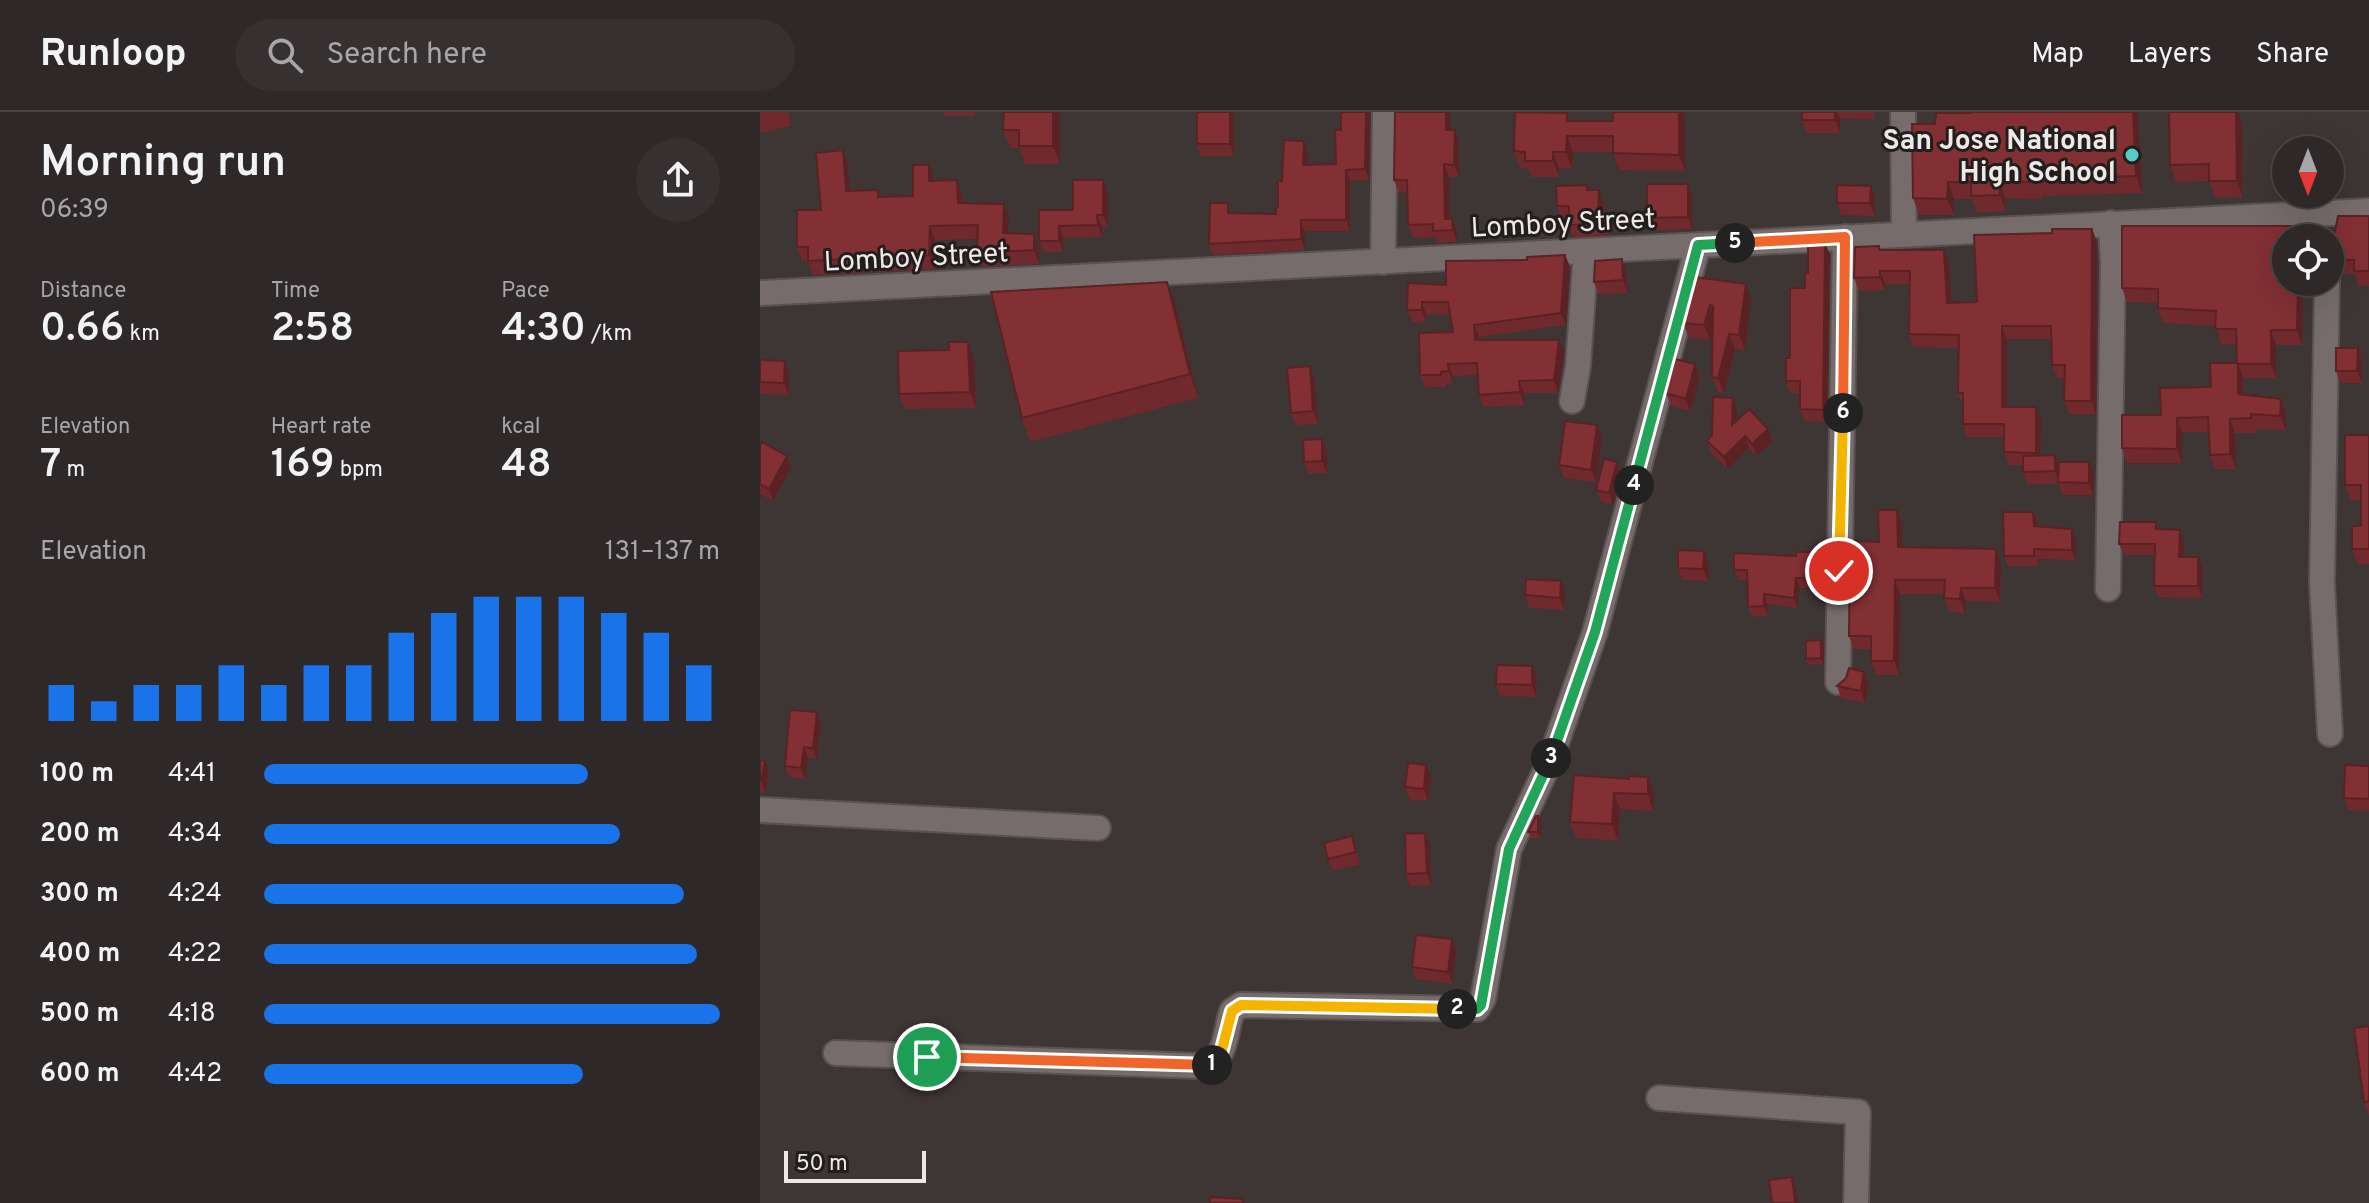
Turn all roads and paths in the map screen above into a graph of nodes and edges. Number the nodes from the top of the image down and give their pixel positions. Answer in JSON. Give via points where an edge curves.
{"nodes":[{"id":1,"x":1385,"y":112,"type":"edge"},
{"id":2,"x":1903,"y":112,"type":"edge"},
{"id":3,"x":2369,"y":211,"type":"edge"},
{"id":4,"x":2329,"y":212,"type":"junction"},
{"id":5,"x":2111,"y":223,"type":"junction"},
{"id":6,"x":2329,"y":224,"type":"edge"},
{"id":7,"x":1904,"y":234,"type":"junction"},
{"id":8,"x":1845,"y":237,"type":"junction"},
{"id":9,"x":1698,"y":245,"type":"junction"},
{"id":10,"x":1586,"y":251,"type":"junction"},
{"id":11,"x":1383,"y":262,"type":"junction"},
{"id":12,"x":760,"y":293,"type":"edge"},
{"id":13,"x":2327,"y":296,"type":"edge"},
{"id":14,"x":1572,"y":401,"type":"dead end"},
{"id":15,"x":2108,"y":589,"type":"dead end"},
{"id":16,"x":1838,"y":682,"type":"edge"},
{"id":17,"x":2330,"y":734,"type":"dead end"},
{"id":18,"x":760,"y":810,"type":"edge"},
{"id":19,"x":1098,"y":828,"type":"dead end"},
{"id":20,"x":836,"y":1053,"type":"dead end"},
{"id":21,"x":1659,"y":1098,"type":"dead end"},
{"id":22,"x":1856,"y":1203,"type":"edge"}],
"edges":[{"from":1,"to":11,"type":"street"},
{"from":2,"to":7,"type":"street"},
{"from":3,"to":4,"type":"street","name":"Lomboy Street"},
{"from":4,"to":5,"type":"street","name":"Lomboy Street"},
{"from":4,"to":6,"type":"street"},
{"from":5,"to":7,"type":"street","name":"Lomboy Street"},
{"from":5,"to":15,"type":"street"},
{"from":7,"to":8,"type":"street","name":"Lomboy Street"},
{"from":8,"to":9,"type":"street","name":"Lomboy Street"},
{"from":8,"to":16,"type":"street"},
{"from":9,"to":10,"type":"street","name":"Lomboy Street"},
{"from":9,"to":20,"type":"street","via":[[1595,632],[1550,761],[1509,849],[1477,1009],[1241,1005],[1232,1011],[1220,1057],[1212,1065],[1200,1066]]},
{"from":10,"to":11,"type":"street","name":"Lomboy Street"},
{"from":10,"to":14,"type":"street"},
{"from":11,"to":12,"type":"street","name":"Lomboy Street"},
{"from":13,"to":17,"type":"street","via":[[2322,583]]},
{"from":18,"to":19,"type":"street"},
{"from":21,"to":22,"type":"street","via":[[1858,1112]]}]}
